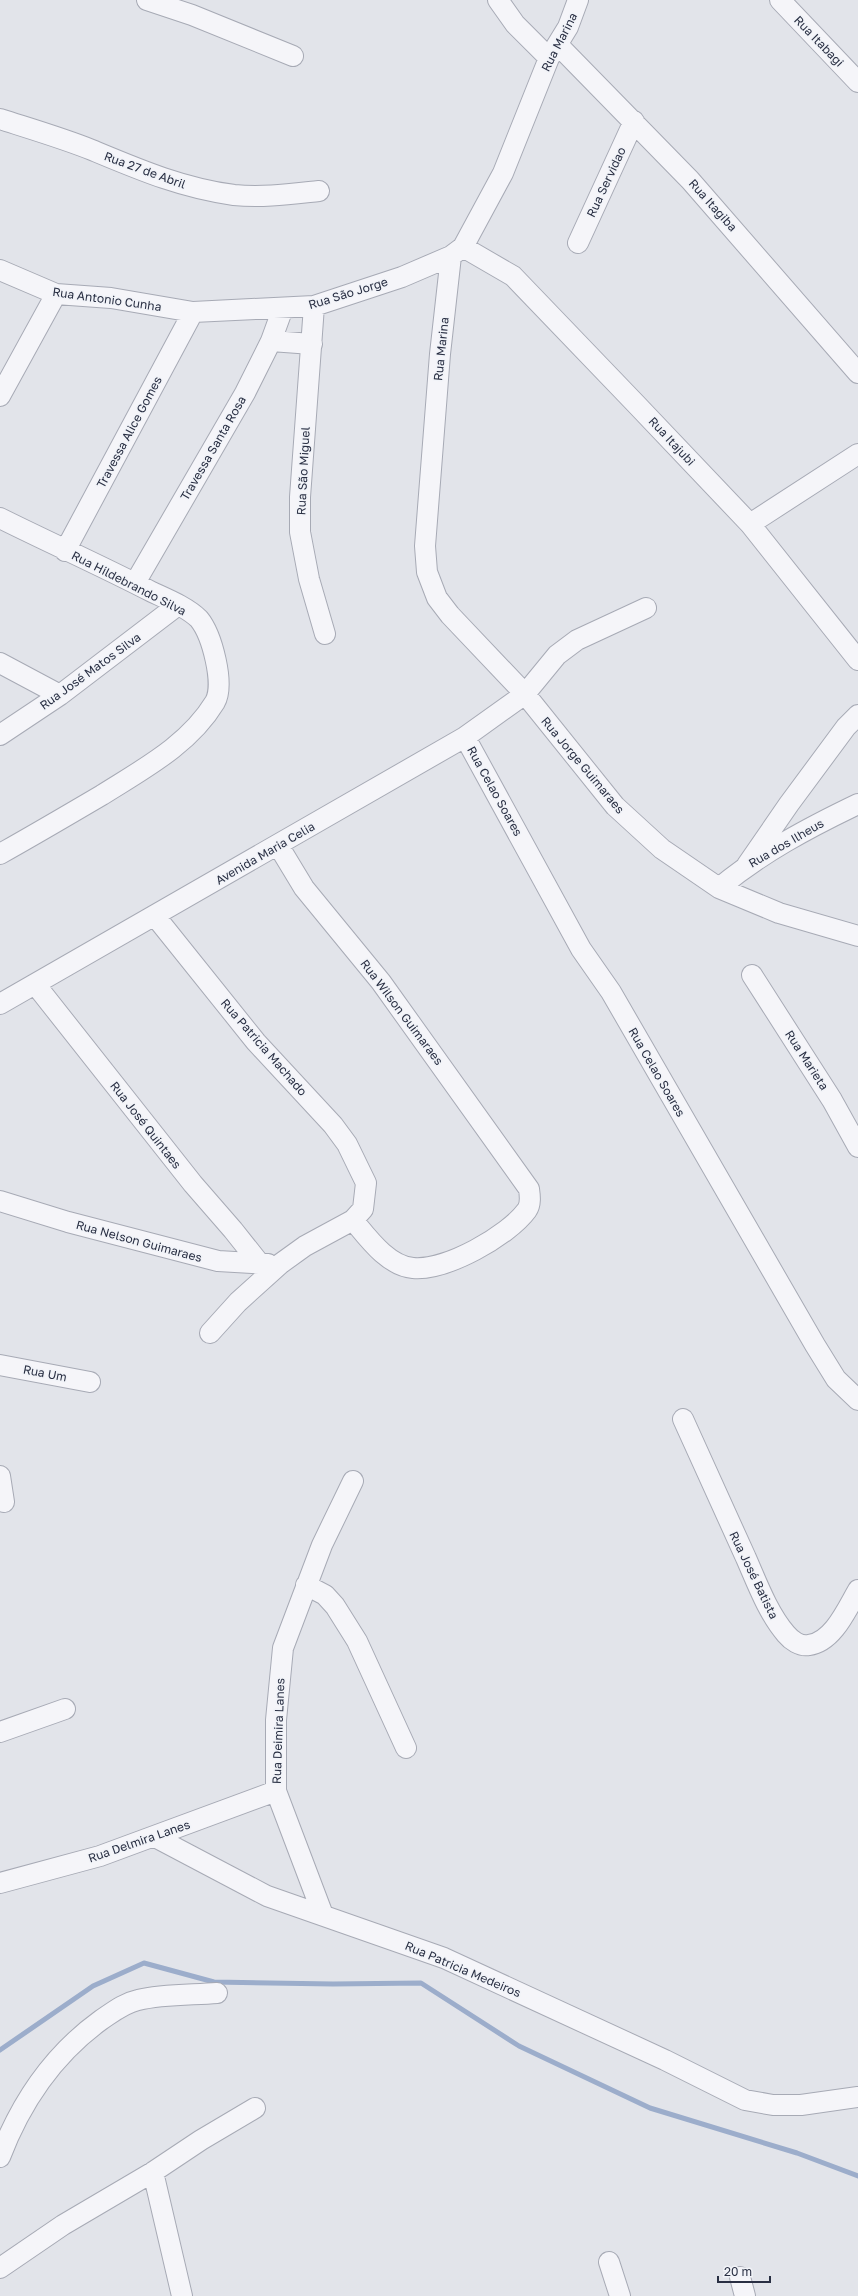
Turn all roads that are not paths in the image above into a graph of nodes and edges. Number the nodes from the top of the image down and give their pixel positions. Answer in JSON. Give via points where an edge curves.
{"nodes":[{"id":1,"x":147,"y":0,"type":"edge"},
{"id":2,"x":498,"y":0,"type":"edge"},
{"id":3,"x":578,"y":0,"type":"edge"},
{"id":4,"x":780,"y":0,"type":"edge"},
{"id":5,"x":554,"y":51,"type":"junction"},
{"id":6,"x":293,"y":56,"type":"dead end"},
{"id":7,"x":858,"y":82,"type":"edge"},
{"id":8,"x":0,"y":119,"type":"edge"},
{"id":9,"x":634,"y":121,"type":"junction"},
{"id":10,"x":319,"y":191,"type":"dead end"},
{"id":11,"x":578,"y":243,"type":"dead end"},
{"id":12,"x":457,"y":251,"type":"junction"},
{"id":13,"x":0,"y":270,"type":"edge"},
{"id":14,"x":56,"y":294,"type":"junction"},
{"id":15,"x":314,"y":306,"type":"junction"},
{"id":16,"x":283,"y":308,"type":"junction"},
{"id":17,"x":193,"y":312,"type":"junction"},
{"id":18,"x":271,"y":341,"type":"junction"},
{"id":19,"x":312,"y":344,"type":"junction"},
{"id":20,"x":858,"y":373,"type":"edge"},
{"id":21,"x":0,"y":396,"type":"edge"},
{"id":22,"x":858,"y":454,"type":"edge"},
{"id":23,"x":0,"y":518,"type":"edge"},
{"id":24,"x":750,"y":524,"type":"junction"},
{"id":25,"x":65,"y":551,"type":"junction"},
{"id":26,"x":135,"y":583,"type":"junction"},
{"id":27,"x":178,"y":605,"type":"junction"},
{"id":28,"x":646,"y":608,"type":"dead end"},
{"id":29,"x":325,"y":634,"type":"dead end"},
{"id":30,"x":858,"y":660,"type":"edge"},
{"id":31,"x":0,"y":663,"type":"edge"},
{"id":32,"x":525,"y":694,"type":"junction"},
{"id":33,"x":60,"y":695,"type":"junction"},
{"id":34,"x":858,"y":715,"type":"edge"},
{"id":35,"x":0,"y":735,"type":"edge"},
{"id":36,"x":465,"y":737,"type":"junction"},
{"id":37,"x":858,"y":804,"type":"edge"},
{"id":38,"x":278,"y":845,"type":"junction"},
{"id":39,"x":0,"y":854,"type":"edge"},
{"id":40,"x":747,"y":865,"type":"junction"},
{"id":41,"x":719,"y":888,"type":"junction"},
{"id":42,"x":155,"y":916,"type":"junction"},
{"id":43,"x":858,"y":936,"type":"edge"},
{"id":44,"x":752,"y":975,"type":"dead end"},
{"id":45,"x":35,"y":984,"type":"junction"},
{"id":46,"x":0,"y":1004,"type":"edge"},
{"id":47,"x":858,"y":1147,"type":"edge"},
{"id":48,"x":0,"y":1201,"type":"edge"},
{"id":49,"x":353,"y":1220,"type":"junction"},
{"id":50,"x":260,"y":1264,"type":"junction"},
{"id":51,"x":280,"y":1264,"type":"junction"},
{"id":52,"x":210,"y":1333,"type":"dead end"},
{"id":53,"x":0,"y":1365,"type":"edge"},
{"id":54,"x":90,"y":1382,"type":"dead end"},
{"id":55,"x":858,"y":1400,"type":"edge"},
{"id":56,"x":683,"y":1419,"type":"dead end"},
{"id":57,"x":0,"y":1476,"type":"edge"},
{"id":58,"x":353,"y":1481,"type":"dead end"},
{"id":59,"x":4,"y":1502,"type":"dead end"},
{"id":60,"x":306,"y":1585,"type":"junction"},
{"id":61,"x":858,"y":1590,"type":"edge"},
{"id":62,"x":65,"y":1709,"type":"dead end"},
{"id":63,"x":0,"y":1732,"type":"edge"},
{"id":64,"x":406,"y":1748,"type":"dead end"},
{"id":65,"x":276,"y":1790,"type":"junction"},
{"id":66,"x":155,"y":1837,"type":"junction"},
{"id":67,"x":0,"y":1883,"type":"edge"},
{"id":68,"x":323,"y":1915,"type":"junction"},
{"id":69,"x":217,"y":1993,"type":"dead end"},
{"id":70,"x":858,"y":2097,"type":"edge"},
{"id":71,"x":256,"y":2108,"type":"dead end"},
{"id":72,"x":0,"y":2157,"type":"edge"},
{"id":73,"x":153,"y":2172,"type":"junction"},
{"id":74,"x":609,"y":2262,"type":"dead end"},
{"id":75,"x":0,"y":2268,"type":"edge"},
{"id":76,"x":182,"y":2296,"type":"edge"},
{"id":77,"x":620,"y":2296,"type":"edge"}],
"edges":[{"from":1,"to":6,"type":"street","via":[[192,15]]},
{"from":2,"to":5,"type":"street","name":"Rua Itagiba","via":[[515,24]]},
{"from":3,"to":5,"type":"street","name":"Rua Marina","via":[[568,27]]},
{"from":4,"to":7,"type":"street","name":"Rua Itabagi"},
{"from":5,"to":9,"type":"street","name":"Rua Itagiba"},
{"from":5,"to":12,"type":"street","name":"Rua Marina","via":[[503,173]]},
{"from":8,"to":10,"type":"street","name":"Rua 27 de Abril","via":[[185,186],[235,195],[276,196]]},
{"from":9,"to":11,"type":"street","name":"Rua Servidao"},
{"from":9,"to":20,"type":"street","name":"Rua Itagiba","via":[[732,227]]},
{"from":12,"to":15,"type":"street","name":"Rua São Jorge","via":[[402,277]]},
{"from":12,"to":24,"type":"street","name":"Rua Itajubi","via":[[513,276]]},
{"from":12,"to":32,"type":"street","name":"Rua Marina","via":[[440,354],[425,546],[427,572],[437,598],[450,615]]},
{"from":13,"to":14,"type":"street","name":"Rua Antonio Cunha"},
{"from":14,"to":17,"type":"street","name":"Rua Antonio Cunha","via":[[111,298]]},
{"from":14,"to":21,"type":"street"},
{"from":15,"to":16,"type":"street","name":"Rua São Jorge"},
{"from":15,"to":19,"type":"street","name":"Rua São Miguel"},
{"from":16,"to":17,"type":"street","name":"Rua São Jorge"},
{"from":16,"to":18,"type":"street","name":"Travessa Santa Rosa"},
{"from":17,"to":25,"type":"street","name":"Travessa Alice Gomes"},
{"from":18,"to":19,"type":"street"},
{"from":18,"to":26,"type":"street","name":"Travessa Santa Rosa","via":[[245,393]]},
{"from":19,"to":29,"type":"street","name":"Rua São Miguel","via":[[300,497],[300,532],[309,579]]},
{"from":22,"to":24,"type":"street"},
{"from":23,"to":25,"type":"street","name":"Rua Hildebrando Silva"},
{"from":24,"to":30,"type":"street","name":"Rua Itajubi"},
{"from":25,"to":26,"type":"street","name":"Rua Hildebrando Silva"},
{"from":26,"to":27,"type":"street","name":"Rua Hildebrando Silva"},
{"from":27,"to":33,"type":"street","name":"Rua José Matos Silva"},
{"from":27,"to":39,"type":"street","name":"Rua Hildebrando Silva","via":[[198,618],[209,635],[218,673],[216,700],[193,732],[148,766]]},
{"from":28,"to":32,"type":"street","name":"Avenida Maria Celia","via":[[572,644],[557,655]]},
{"from":31,"to":33,"type":"street"},
{"from":32,"to":36,"type":"street","name":"Avenida Maria Celia"},
{"from":32,"to":41,"type":"street","name":"Rua Jorge Guimaraes","via":[[615,806],[662,849]]},
{"from":33,"to":35,"type":"street","name":"Rua José Matos Silva"},
{"from":34,"to":40,"type":"street","via":[[846,727],[789,804]]},
{"from":36,"to":38,"type":"street","name":"Avenida Maria Celia"},
{"from":36,"to":55,"type":"street","name":"Rua Celao Soares","via":[[581,949],[611,992],[815,1345],[836,1379]]},
{"from":37,"to":40,"type":"street","name":"Rua dos Ilheus","via":[[809,827]]},
{"from":38,"to":42,"type":"street","name":"Avenida Maria Celia"},
{"from":38,"to":49,"type":"street","name":"Rua Wilson Guimaraes","via":[[304,888],[381,982],[529,1189],[529,1204],[513,1224],[486,1244],[455,1260],[433,1266],[414,1268],[396,1262],[374,1244]]},
{"from":40,"to":41,"type":"street","name":"Rua dos Ilheus"},
{"from":41,"to":43,"type":"street","name":"Rua Jorge Guimaraes","via":[[779,913]]},
{"from":42,"to":45,"type":"street","name":"Avenida Maria Celia"},
{"from":42,"to":49,"type":"street","name":"Rua Patricia Machado","via":[[256,1042],[347,1144],[366,1183],[363,1209]]},
{"from":44,"to":47,"type":"street","name":"Rua Marieta","via":[[832,1100]]},
{"from":45,"to":46,"type":"street","name":"Avenida Maria Celia"},
{"from":45,"to":50,"type":"street","name":"Rua José Quintaes","via":[[188,1178]]},
{"from":48,"to":50,"type":"street","name":"Rua Nelson Guimaraes","via":[[68,1222],[218,1261]]},
{"from":49,"to":51,"type":"street","via":[[305,1246]]},
{"from":50,"to":51,"type":"street","name":"Rua Nelson Guimaraes"},
{"from":51,"to":52,"type":"street","via":[[238,1302]]},
{"from":53,"to":54,"type":"street","name":"Rua Um"},
{"from":56,"to":61,"type":"street","name":"Rua José Batista","via":[[753,1573],[776,1621],[786,1634],[796,1643],[808,1646],[820,1642],[830,1633]]},
{"from":57,"to":59,"type":"street"},
{"from":58,"to":60,"type":"street","name":"Rua Deimira Lanes"},
{"from":60,"to":64,"type":"street","via":[[325,1595],[357,1641]]},
{"from":60,"to":65,"type":"street","name":"Rua Deimira Lanes","via":[[283,1648],[276,1720]]},
{"from":62,"to":63,"type":"street"},
{"from":65,"to":66,"type":"street","name":"Rua Delmira Lanes"},
{"from":65,"to":68,"type":"street","name":"Rua Deimira Lanes"},
{"from":66,"to":67,"type":"street","name":"Rua Delmira Lanes","via":[[100,1856]]},
{"from":66,"to":68,"type":"street","name":"Rua Patricia Medeiros","via":[[267,1896]]},
{"from":68,"to":70,"type":"street","name":"Rua Patricia Medeiros","via":[[444,1958],[665,2060],[745,2100],[773,2105],[801,2105]]},
{"from":69,"to":72,"type":"street","via":[[139,2000],[117,2009],[96,2024],[67,2047],[22,2106]]},
{"from":71,"to":73,"type":"street"},
{"from":73,"to":75,"type":"street","via":[[63,2225]]},
{"from":73,"to":76,"type":"street"},
{"from":74,"to":77,"type":"street"}]}
